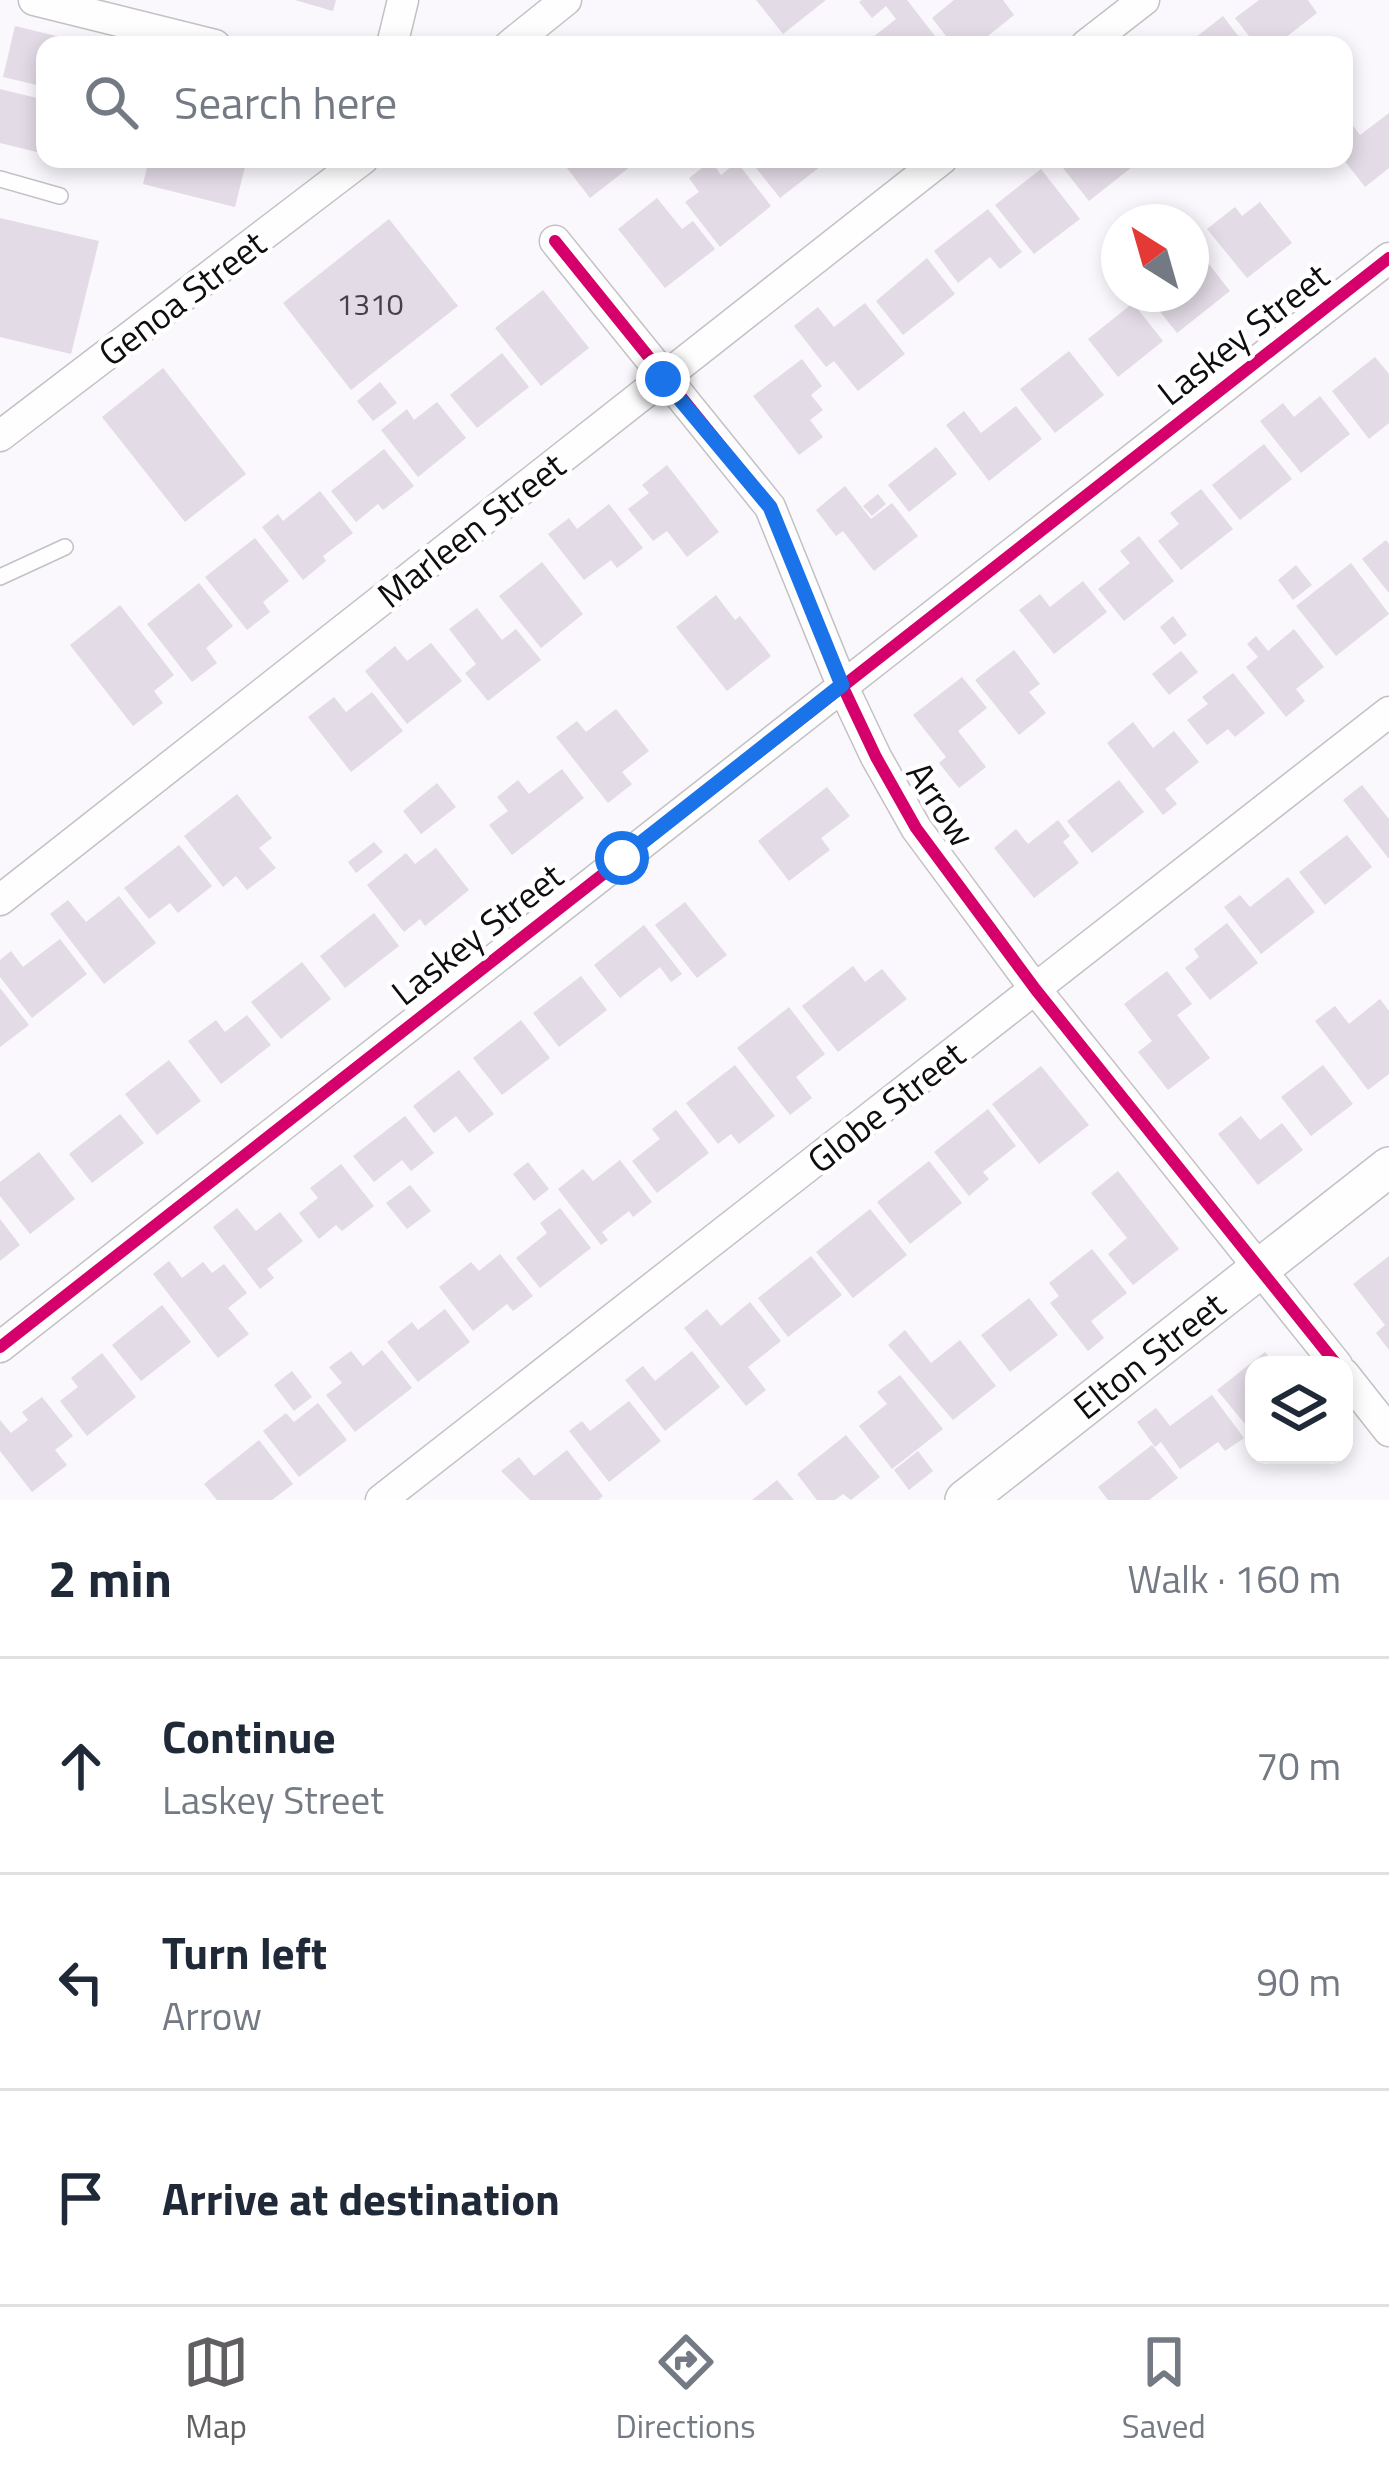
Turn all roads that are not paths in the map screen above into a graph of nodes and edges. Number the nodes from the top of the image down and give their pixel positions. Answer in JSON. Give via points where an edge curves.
{"nodes":[{"id":1,"x":34,"y":0,"type":"edge"},
{"id":2,"x":403,"y":0,"type":"edge"},
{"id":3,"x":566,"y":0,"type":"edge"},
{"id":4,"x":1144,"y":0,"type":"edge"},
{"id":5,"x":179,"y":36,"type":"edge"},
{"id":6,"x":394,"y":36,"type":"edge"},
{"id":7,"x":521,"y":36,"type":"edge"},
{"id":8,"x":1098,"y":36,"type":"edge"},
{"id":9,"x":351,"y":168,"type":"edge"},
{"id":10,"x":931,"y":168,"type":"edge"},
{"id":11,"x":0,"y":179,"type":"edge"},
{"id":12,"x":61,"y":196,"type":"dead end"},
{"id":13,"x":555,"y":241,"type":"dead end"},
{"id":14,"x":1389,"y":258,"type":"edge"},
{"id":15,"x":663,"y":379,"type":"junction"},
{"id":16,"x":0,"y":436,"type":"edge"},
{"id":17,"x":65,"y":547,"type":"dead end"},
{"id":18,"x":0,"y":577,"type":"edge"},
{"id":19,"x":842,"y":685,"type":"junction"},
{"id":20,"x":1389,"y":712,"type":"edge"},
{"id":21,"x":0,"y":900,"type":"edge"},
{"id":22,"x":1036,"y":990,"type":"junction"},
{"id":23,"x":1389,"y":1167,"type":"edge"},
{"id":24,"x":1260,"y":1268,"type":"junction"},
{"id":25,"x":0,"y":1347,"type":"edge"},
{"id":26,"x":1330,"y":1356,"type":"edge"},
{"id":27,"x":1353,"y":1385,"type":"edge"},
{"id":28,"x":1389,"y":1431,"type":"edge"},
{"id":29,"x":381,"y":1500,"type":"edge"},
{"id":30,"x":964,"y":1500,"type":"edge"}],
"edges":[{"from":1,"to":5,"type":"street"},
{"from":2,"to":6,"type":"street"},
{"from":3,"to":7,"type":"street"},
{"from":4,"to":8,"type":"street"},
{"from":9,"to":16,"type":"street","name":"Genoa Street"},
{"from":10,"to":15,"type":"street","name":"Marleen Street"},
{"from":11,"to":12,"type":"lane"},
{"from":13,"to":15,"type":"street","name":"Arrow"},
{"from":14,"to":19,"type":"street","name":"Laskey Street"},
{"from":15,"to":19,"type":"street","name":"Arrow","via":[[770,507]]},
{"from":15,"to":21,"type":"street","name":"Marleen Street"},
{"from":17,"to":18,"type":"lane"},
{"from":19,"to":22,"type":"street","name":"Arrow","via":[[916,828]]},
{"from":19,"to":25,"type":"street","name":"Laskey Street"},
{"from":20,"to":22,"type":"street","name":"Globe Street"},
{"from":22,"to":24,"type":"street","name":"Arrow"},
{"from":22,"to":29,"type":"street","name":"Globe Street"},
{"from":23,"to":24,"type":"street","name":"Elton Street"},
{"from":24,"to":26,"type":"street","name":"Arrow"},
{"from":24,"to":30,"type":"street","name":"Elton Street"},
{"from":27,"to":28,"type":"street"}]}
